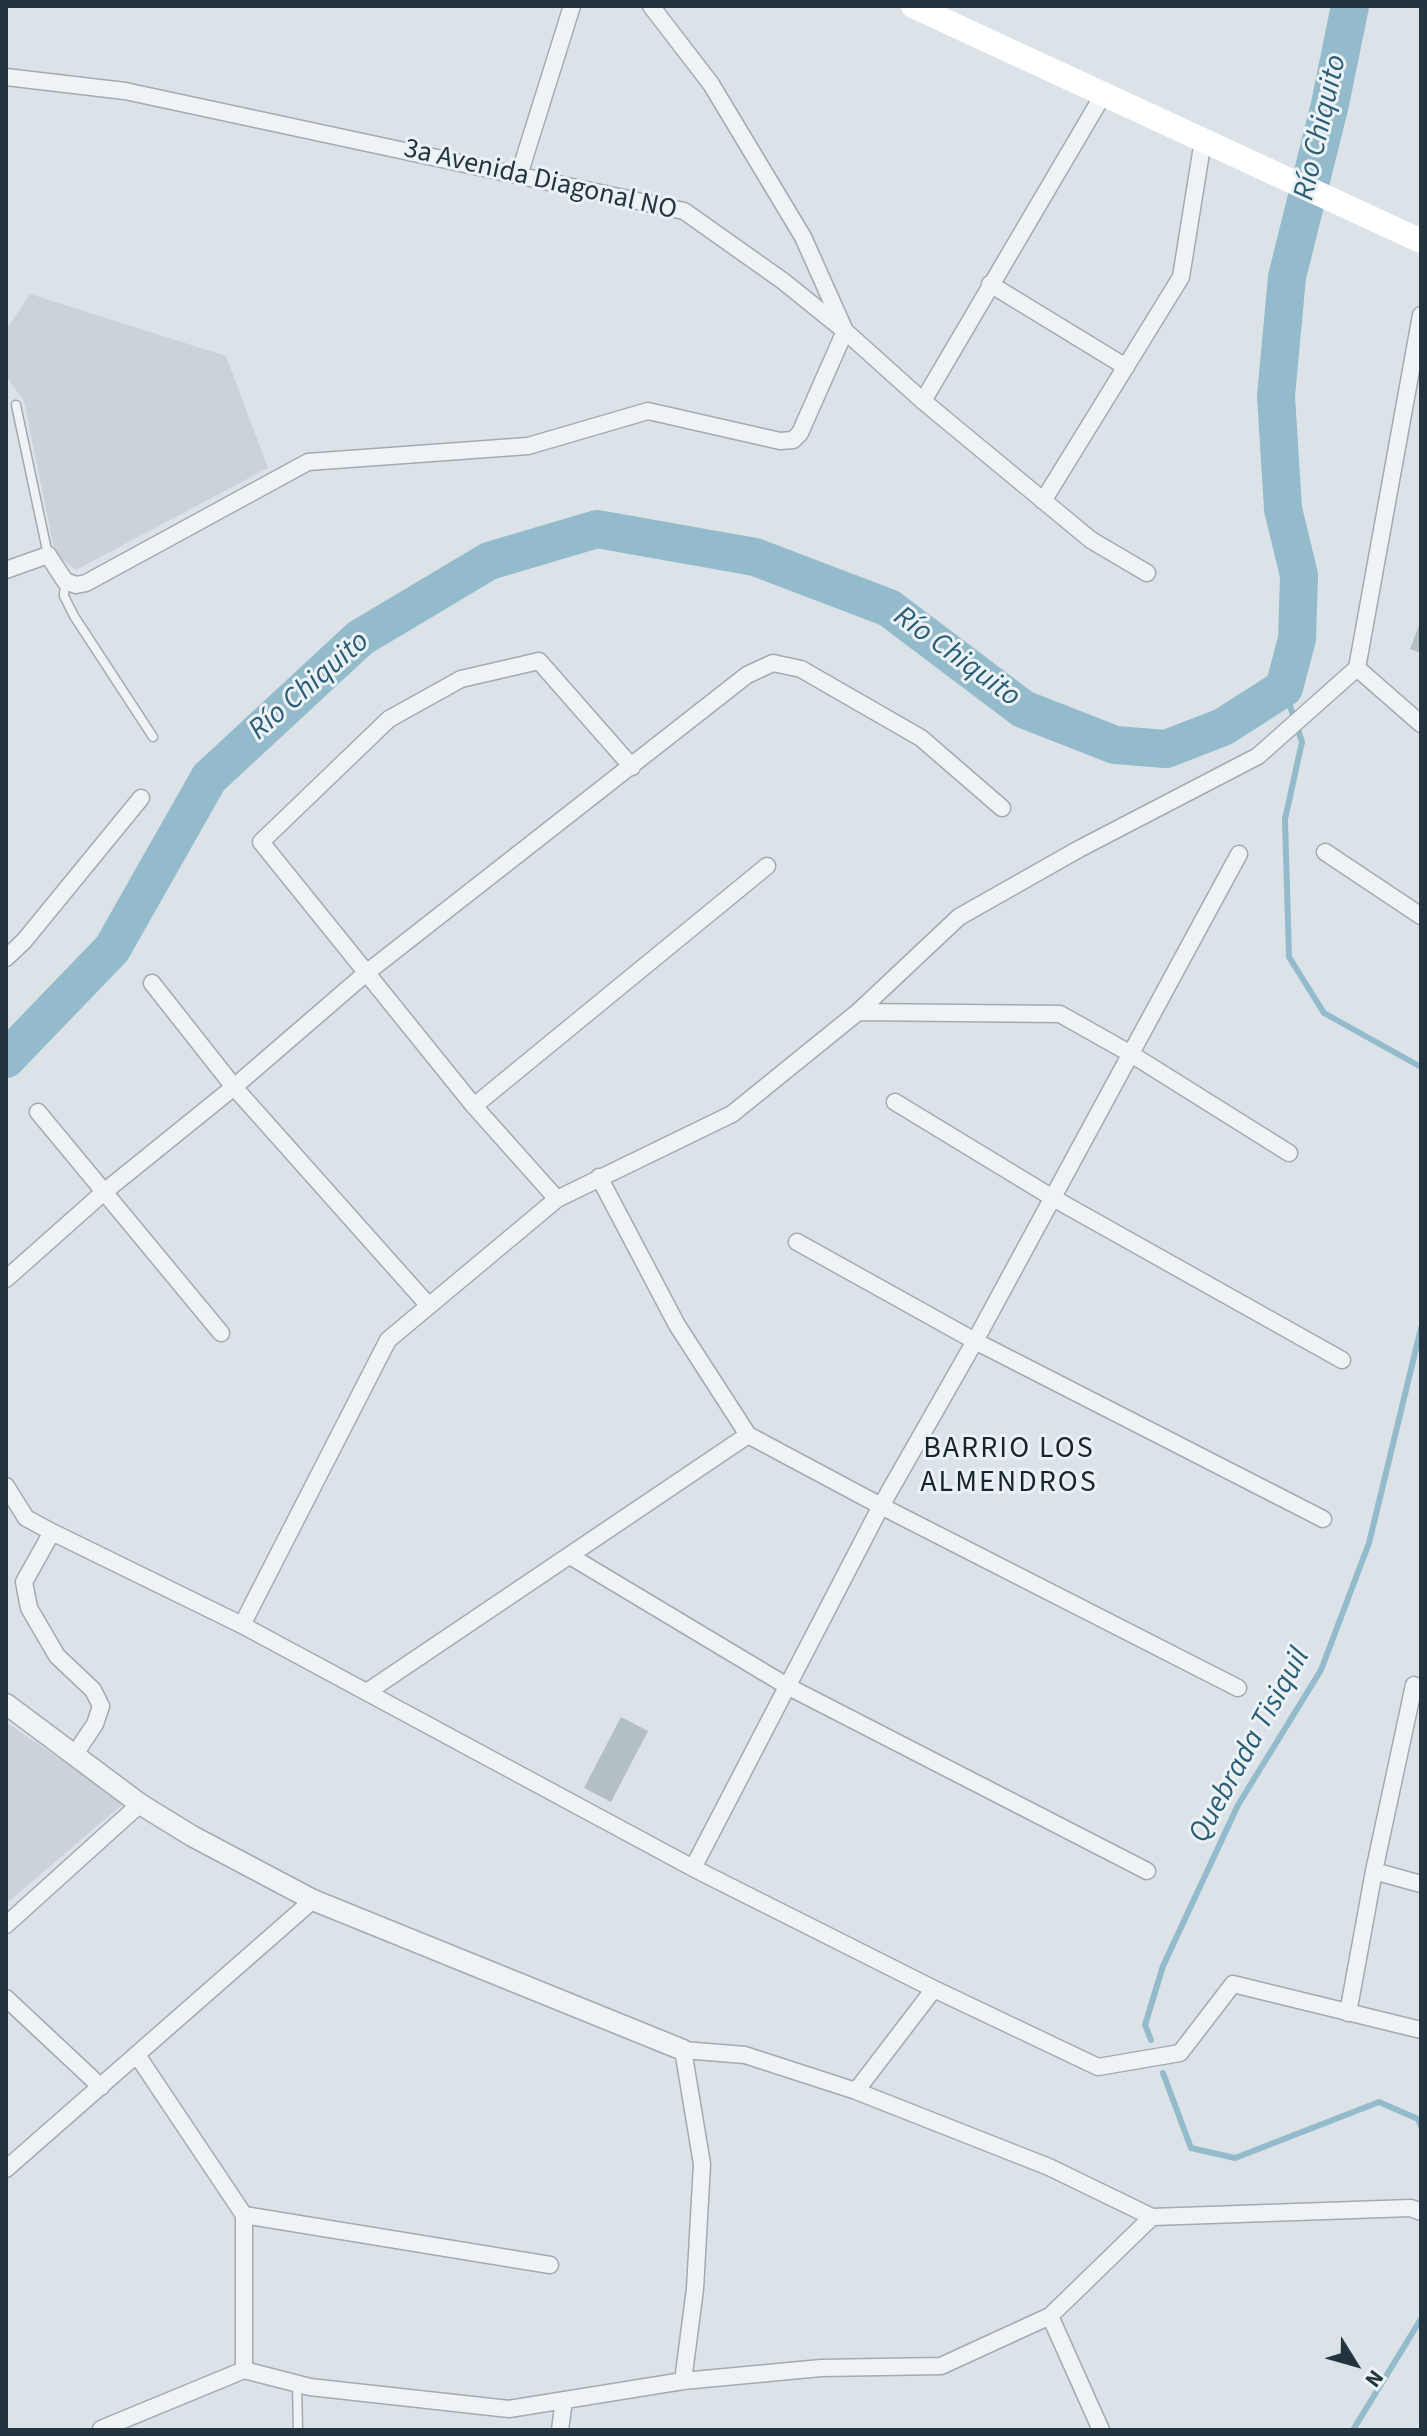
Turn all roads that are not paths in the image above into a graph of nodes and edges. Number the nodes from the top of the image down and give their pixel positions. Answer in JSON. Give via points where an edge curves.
{"nodes":[{"id":1,"x":572,"y":6,"type":"edge"},
{"id":2,"x":651,"y":6,"type":"edge"},
{"id":3,"x":913,"y":6,"type":"edge"},
{"id":4,"x":6,"y":77,"type":"edge"},
{"id":5,"x":1103,"y":95,"type":"junction"},
{"id":6,"x":1210,"y":143,"type":"junction"},
{"id":7,"x":519,"y":175,"type":"junction"},
{"id":8,"x":1411,"y":236,"type":"edge"},
{"id":9,"x":990,"y":284,"type":"junction"},
{"id":10,"x":1421,"y":315,"type":"edge"},
{"id":11,"x":845,"y":331,"type":"junction"},
{"id":12,"x":1126,"y":367,"type":"junction"},
{"id":13,"x":923,"y":401,"type":"junction"},
{"id":14,"x":16,"y":405,"type":"dead end"},
{"id":15,"x":1043,"y":501,"type":"junction"},
{"id":16,"x":48,"y":555,"type":"junction"},
{"id":17,"x":6,"y":570,"type":"edge"},
{"id":18,"x":1147,"y":573,"type":"dead end"},
{"id":19,"x":65,"y":581,"type":"junction"},
{"id":20,"x":1357,"y":668,"type":"junction"},
{"id":21,"x":1421,"y":724,"type":"edge"},
{"id":22,"x":153,"y":737,"type":"dead end"},
{"id":23,"x":632,"y":767,"type":"junction"},
{"id":24,"x":141,"y":798,"type":"dead end"},
{"id":25,"x":1002,"y":808,"type":"dead end"},
{"id":26,"x":1325,"y":852,"type":"dead end"},
{"id":27,"x":1239,"y":854,"type":"dead end"},
{"id":28,"x":767,"y":866,"type":"dead end"},
{"id":29,"x":1421,"y":916,"type":"edge"},
{"id":30,"x":6,"y":958,"type":"edge"},
{"id":31,"x":365,"y":974,"type":"junction"},
{"id":32,"x":152,"y":983,"type":"dead end"},
{"id":33,"x":858,"y":1012,"type":"junction"},
{"id":34,"x":1131,"y":1054,"type":"junction"},
{"id":35,"x":234,"y":1087,"type":"junction"},
{"id":36,"x":895,"y":1102,"type":"dead end"},
{"id":37,"x":474,"y":1106,"type":"junction"},
{"id":38,"x":38,"y":1112,"type":"dead end"},
{"id":39,"x":1289,"y":1153,"type":"dead end"},
{"id":40,"x":599,"y":1177,"type":"junction"},
{"id":41,"x":104,"y":1192,"type":"junction"},
{"id":42,"x":1053,"y":1198,"type":"junction"},
{"id":43,"x":557,"y":1199,"type":"junction"},
{"id":44,"x":797,"y":1242,"type":"dead end"},
{"id":45,"x":6,"y":1279,"type":"edge"},
{"id":46,"x":429,"y":1306,"type":"junction"},
{"id":47,"x":221,"y":1333,"type":"dead end"},
{"id":48,"x":975,"y":1341,"type":"junction"},
{"id":49,"x":1342,"y":1360,"type":"dead end"},
{"id":50,"x":748,"y":1435,"type":"junction"},
{"id":51,"x":6,"y":1486,"type":"edge"},
{"id":52,"x":881,"y":1506,"type":"junction"},
{"id":53,"x":1323,"y":1519,"type":"dead end"},
{"id":54,"x":52,"y":1532,"type":"junction"},
{"id":55,"x":570,"y":1556,"type":"junction"},
{"id":56,"x":242,"y":1625,"type":"junction"},
{"id":57,"x":1414,"y":1685,"type":"dead end"},
{"id":58,"x":787,"y":1686,"type":"junction"},
{"id":59,"x":1238,"y":1688,"type":"dead end"},
{"id":60,"x":367,"y":1692,"type":"junction"},
{"id":61,"x":6,"y":1704,"type":"edge"},
{"id":62,"x":75,"y":1754,"type":"junction"},
{"id":63,"x":140,"y":1804,"type":"junction"},
{"id":64,"x":693,"y":1868,"type":"junction"},
{"id":65,"x":1147,"y":1871,"type":"dead end"},
{"id":66,"x":1374,"y":1871,"type":"junction"},
{"id":67,"x":1421,"y":1884,"type":"edge"},
{"id":68,"x":313,"y":1900,"type":"junction"},
{"id":69,"x":6,"y":1925,"type":"edge"},
{"id":70,"x":934,"y":1989,"type":"junction"},
{"id":71,"x":6,"y":1998,"type":"edge"},
{"id":72,"x":1348,"y":2013,"type":"junction"},
{"id":73,"x":1421,"y":2030,"type":"edge"},
{"id":74,"x":683,"y":2050,"type":"junction"},
{"id":75,"x":137,"y":2055,"type":"junction"},
{"id":76,"x":101,"y":2087,"type":"junction"},
{"id":77,"x":856,"y":2091,"type":"junction"},
{"id":78,"x":6,"y":2169,"type":"edge"},
{"id":79,"x":1416,"y":2210,"type":"edge"},
{"id":80,"x":244,"y":2215,"type":"junction"},
{"id":81,"x":1152,"y":2217,"type":"junction"},
{"id":82,"x":550,"y":2265,"type":"dead end"},
{"id":83,"x":1050,"y":2316,"type":"junction"},
{"id":84,"x":244,"y":2370,"type":"junction"},
{"id":85,"x":683,"y":2381,"type":"junction"},
{"id":86,"x":297,"y":2384,"type":"junction"},
{"id":87,"x":564,"y":2400,"type":"junction"},
{"id":88,"x":101,"y":2429,"type":"edge"},
{"id":89,"x":298,"y":2430,"type":"edge"},
{"id":90,"x":560,"y":2430,"type":"edge"},
{"id":91,"x":1101,"y":2430,"type":"edge"}],
"edges":[{"from":1,"to":7,"type":"street"},
{"from":2,"to":11,"type":"street","via":[[711,84],[803,237]]},
{"from":3,"to":5,"type":"main road"},
{"from":4,"to":7,"type":"street","name":"3a Avenida Diagonal NO","via":[[125,91]]},
{"from":5,"to":6,"type":"main road"},
{"from":5,"to":9,"type":"street"},
{"from":6,"to":8,"type":"main road"},
{"from":6,"to":12,"type":"street","via":[[1181,277]]},
{"from":7,"to":11,"type":"street","name":"3a Avenida Diagonal NO","via":[[684,211]]},
{"from":9,"to":12,"type":"street"},
{"from":9,"to":13,"type":"street"},
{"from":10,"to":20,"type":"street"},
{"from":11,"to":13,"type":"street","name":"3a Avenida Diagonal NO"},
{"from":11,"to":19,"type":"street","via":[[793,440],[648,411],[528,446],[308,462],[86,583]]},
{"from":12,"to":15,"type":"street"},
{"from":13,"to":15,"type":"street","name":"3a Avenida Diagonal NO"},
{"from":14,"to":16,"type":"lane"},
{"from":15,"to":18,"type":"street","name":"3a Avenida Diagonal NO","via":[[1091,540]]},
{"from":16,"to":17,"type":"street"},
{"from":16,"to":19,"type":"street"},
{"from":19,"to":22,"type":"lane","via":[[64,596],[74,616]]},
{"from":20,"to":21,"type":"street"},
{"from":20,"to":33,"type":"street","via":[[1258,756],[959,917]]},
{"from":23,"to":25,"type":"street","via":[[747,675],[773,663],[801,669],[921,738]]},
{"from":23,"to":31,"type":"street"},
{"from":23,"to":31,"type":"street","via":[[539,661],[461,679],[389,719],[261,842]]},
{"from":24,"to":30,"type":"street"},
{"from":26,"to":29,"type":"street"},
{"from":27,"to":34,"type":"street"},
{"from":28,"to":37,"type":"street"},
{"from":31,"to":35,"type":"street"},
{"from":31,"to":37,"type":"street"},
{"from":32,"to":35,"type":"street"},
{"from":33,"to":34,"type":"street","via":[[1060,1014]]},
{"from":33,"to":40,"type":"street","via":[[732,1114]]},
{"from":34,"to":39,"type":"street"},
{"from":34,"to":42,"type":"street"},
{"from":35,"to":41,"type":"street"},
{"from":35,"to":46,"type":"street"},
{"from":36,"to":42,"type":"street"},
{"from":37,"to":43,"type":"street"},
{"from":38,"to":41,"type":"street"},
{"from":40,"to":43,"type":"street"},
{"from":40,"to":50,"type":"street","via":[[677,1325]]},
{"from":41,"to":45,"type":"street"},
{"from":41,"to":47,"type":"street"},
{"from":42,"to":48,"type":"street"},
{"from":42,"to":49,"type":"street"},
{"from":43,"to":46,"type":"street"},
{"from":44,"to":48,"type":"street"},
{"from":46,"to":56,"type":"street","via":[[388,1340]]},
{"from":48,"to":52,"type":"street"},
{"from":48,"to":53,"type":"street"},
{"from":50,"to":52,"type":"street"},
{"from":50,"to":55,"type":"street"},
{"from":51,"to":54,"type":"street","via":[[26,1518]]},
{"from":52,"to":58,"type":"street"},
{"from":52,"to":59,"type":"street"},
{"from":54,"to":56,"type":"street"},
{"from":54,"to":62,"type":"street","via":[[24,1582],[29,1608],[57,1656],[93,1690],[101,1706]]},
{"from":55,"to":58,"type":"street"},
{"from":55,"to":60,"type":"street"},
{"from":56,"to":60,"type":"street"},
{"from":57,"to":66,"type":"street"},
{"from":58,"to":64,"type":"street"},
{"from":58,"to":65,"type":"street"},
{"from":60,"to":64,"type":"street"},
{"from":61,"to":62,"type":"street"},
{"from":62,"to":63,"type":"street"},
{"from":63,"to":68,"type":"street"},
{"from":63,"to":69,"type":"street"},
{"from":64,"to":70,"type":"street"},
{"from":66,"to":67,"type":"street"},
{"from":66,"to":72,"type":"street"},
{"from":68,"to":74,"type":"street"},
{"from":68,"to":75,"type":"street"},
{"from":70,"to":72,"type":"street","via":[[1098,2067],[1180,2053],[1233,1984]]},
{"from":70,"to":77,"type":"street"},
{"from":71,"to":76,"type":"street"},
{"from":72,"to":73,"type":"street"},
{"from":74,"to":77,"type":"street","via":[[745,2055]]},
{"from":74,"to":85,"type":"street","via":[[702,2164]]},
{"from":75,"to":76,"type":"street"},
{"from":75,"to":80,"type":"street"},
{"from":76,"to":78,"type":"street"},
{"from":77,"to":81,"type":"street","via":[[1049,2167]]},
{"from":79,"to":81,"type":"street"},
{"from":80,"to":82,"type":"street"},
{"from":80,"to":84,"type":"street"},
{"from":81,"to":83,"type":"street"},
{"from":83,"to":85,"type":"street","via":[[941,2366],[821,2368]]},
{"from":83,"to":91,"type":"street"},
{"from":84,"to":86,"type":"street"},
{"from":84,"to":88,"type":"street"},
{"from":85,"to":87,"type":"street"},
{"from":86,"to":87,"type":"street","via":[[509,2409]]},
{"from":86,"to":89,"type":"lane"},
{"from":87,"to":90,"type":"street"}]}
